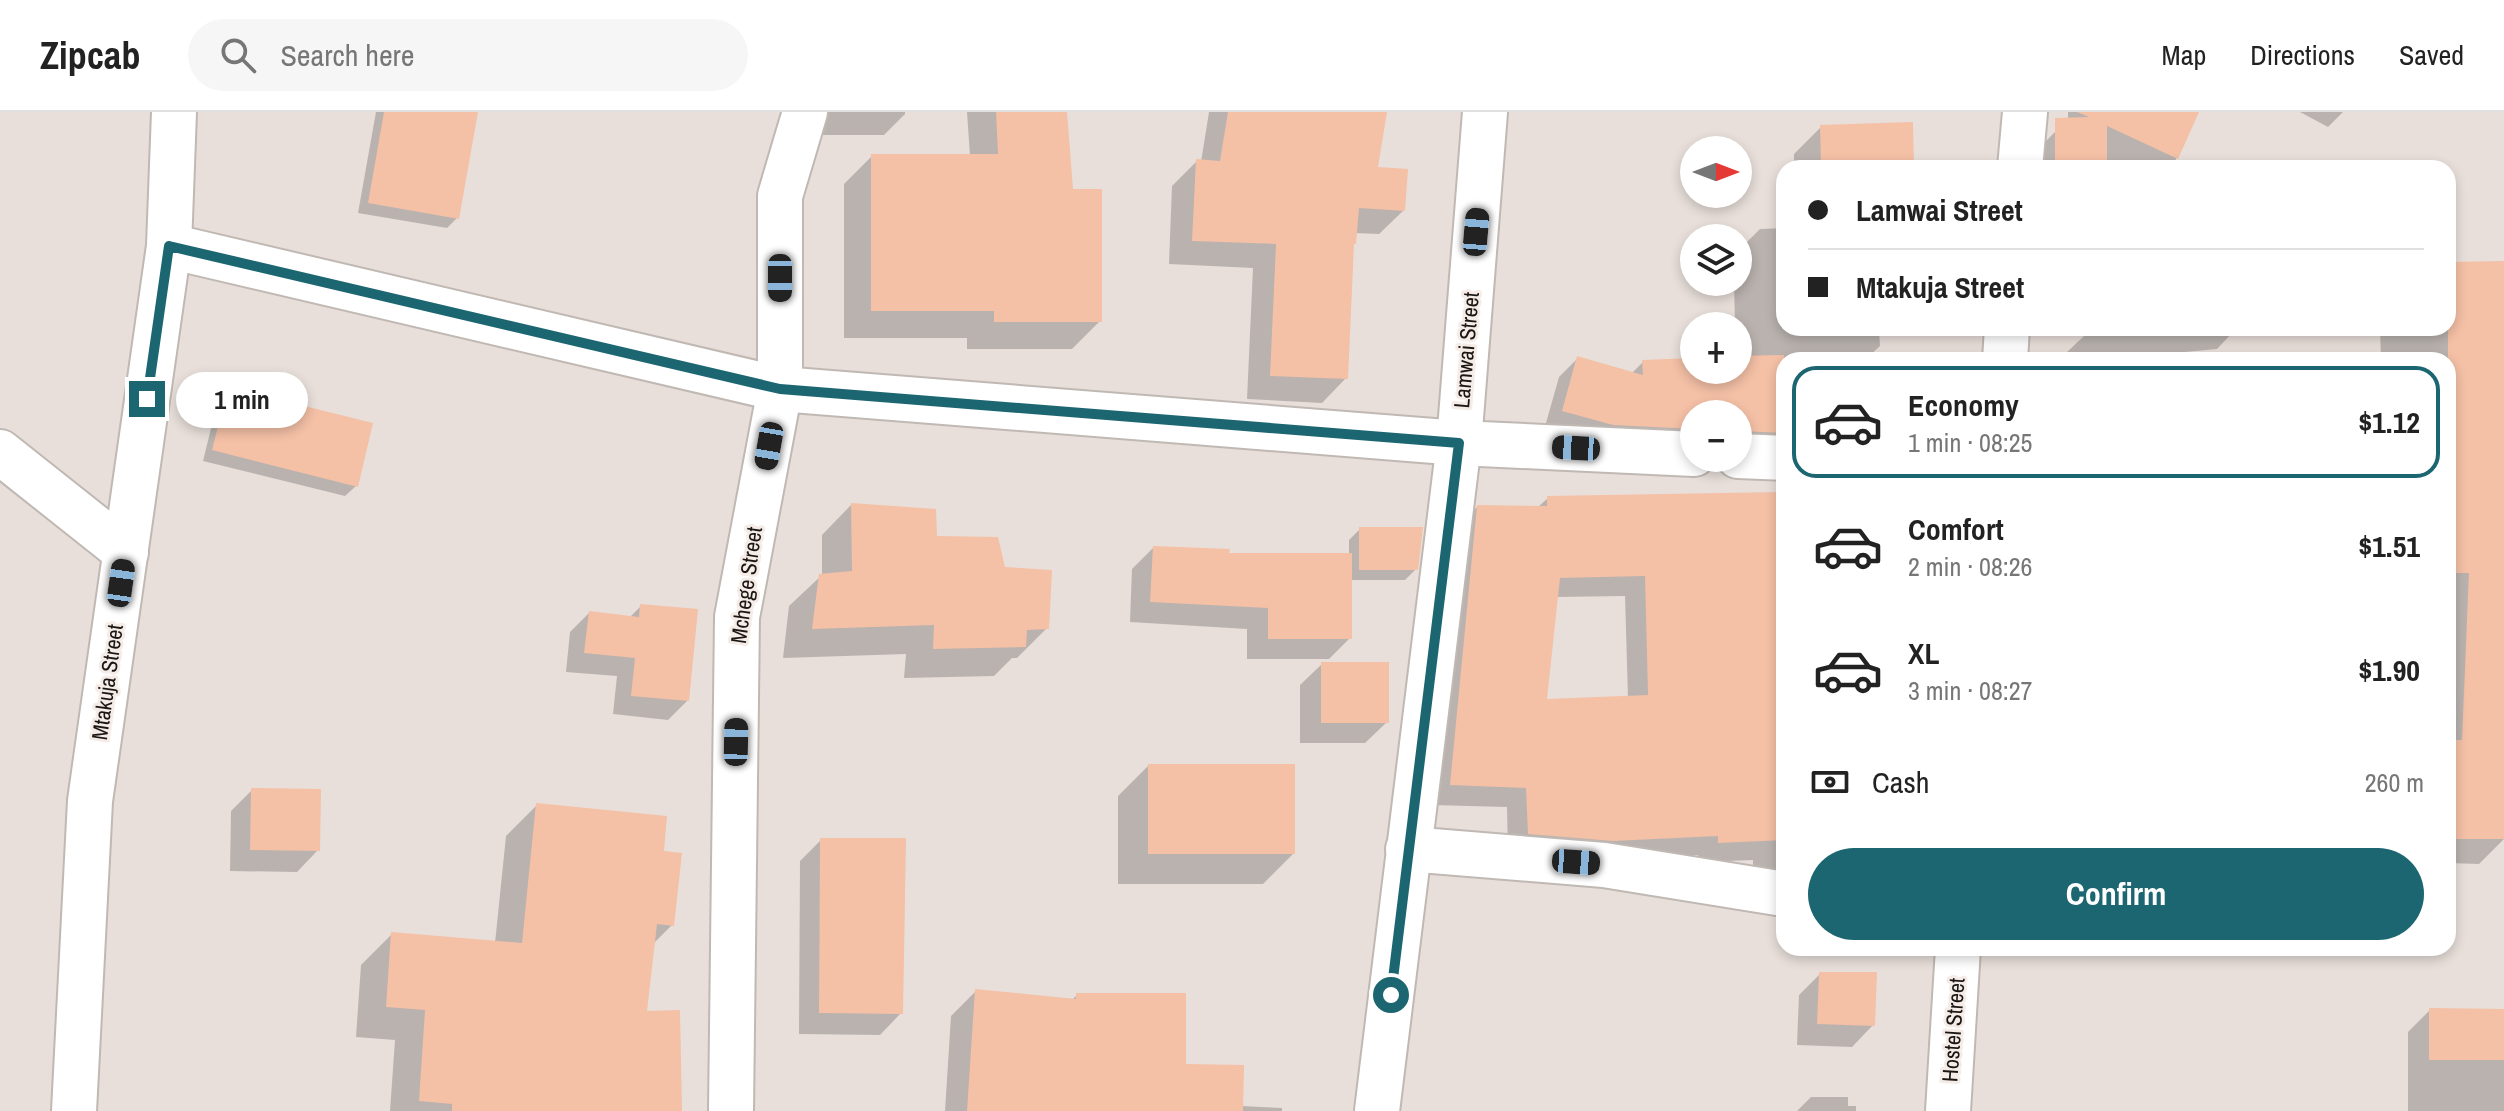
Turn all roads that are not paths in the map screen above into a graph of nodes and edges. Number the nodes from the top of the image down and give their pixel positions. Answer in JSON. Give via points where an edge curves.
{"nodes":[{"id":1,"x":174,"y":112,"type":"edge"},
{"id":2,"x":805,"y":112,"type":"edge"},
{"id":3,"x":1485,"y":112,"type":"edge"},
{"id":4,"x":2025,"y":112,"type":"edge"},
{"id":5,"x":2021,"y":160,"type":"edge"},
{"id":6,"x":169,"y":246,"type":"junction"},
{"id":7,"x":780,"y":389,"type":"junction"},
{"id":8,"x":1459,"y":443,"type":"junction"},
{"id":9,"x":0,"y":452,"type":"edge"},
{"id":10,"x":1680,"y":453,"type":"edge"},
{"id":11,"x":1752,"y":457,"type":"edge"},
{"id":12,"x":1776,"y":458,"type":"edge"},
{"id":13,"x":126,"y":552,"type":"junction"},
{"id":14,"x":1408,"y":849,"type":"junction"},
{"id":15,"x":1776,"y":893,"type":"edge"},
{"id":16,"x":1958,"y":956,"type":"edge"},
{"id":17,"x":74,"y":1111,"type":"edge"},
{"id":18,"x":731,"y":1111,"type":"edge"},
{"id":19,"x":1377,"y":1111,"type":"edge"},
{"id":20,"x":1948,"y":1111,"type":"edge"}],
"edges":[{"from":1,"to":6,"type":"street","name":"Mtakuja Street"},
{"from":2,"to":7,"type":"street","name":"Mchege Street","via":[[780,196]]},
{"from":3,"to":8,"type":"street","name":"Lamwai Street"},
{"from":4,"to":5,"type":"street"},
{"from":6,"to":7,"type":"street"},
{"from":6,"to":13,"type":"street","name":"Mtakuja Street"},
{"from":7,"to":8,"type":"street"},
{"from":7,"to":18,"type":"street","name":"Mchege Street","via":[[737,617]]},
{"from":8,"to":10,"type":"street"},
{"from":8,"to":14,"type":"street","name":"Lamwai Street"},
{"from":9,"to":13,"type":"street"},
{"from":11,"to":12,"type":"street"},
{"from":13,"to":17,"type":"street","name":"Mtakuja Street","via":[[90,801]]},
{"from":14,"to":15,"type":"street","via":[[1604,865]]},
{"from":14,"to":19,"type":"street","name":"Lamwai Street"},
{"from":16,"to":20,"type":"street","name":"Hostel Street"}]}
